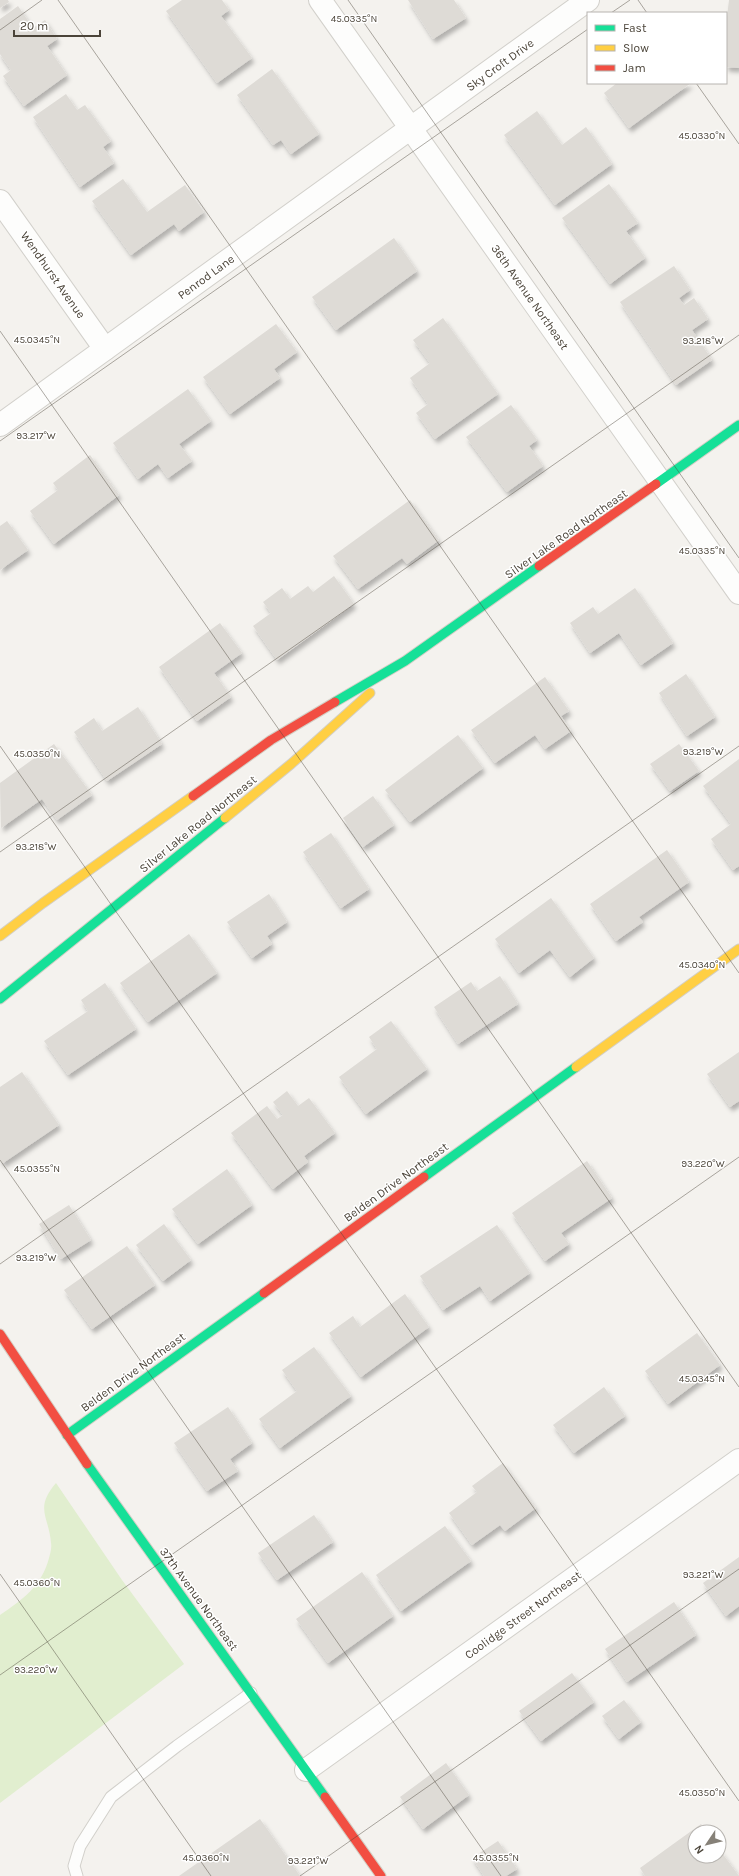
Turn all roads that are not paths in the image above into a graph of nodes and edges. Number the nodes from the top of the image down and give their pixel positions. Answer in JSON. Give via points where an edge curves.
{"nodes":[{"id":1,"x":320,"y":0,"type":"edge"},
{"id":2,"x":588,"y":0,"type":"edge"},
{"id":3,"x":411,"y":129,"type":"junction"},
{"id":4,"x":0,"y":201,"type":"edge"},
{"id":5,"x":105,"y":349,"type":"junction"},
{"id":6,"x":0,"y":425,"type":"edge"},
{"id":7,"x":739,"y":425,"type":"edge"},
{"id":8,"x":660,"y":482,"type":"junction"},
{"id":9,"x":739,"y":593,"type":"edge"},
{"id":10,"x":405,"y":661,"type":"junction"},
{"id":11,"x":0,"y":936,"type":"edge"},
{"id":12,"x":739,"y":949,"type":"edge"},
{"id":13,"x":0,"y":998,"type":"edge"},
{"id":14,"x":0,"y":1334,"type":"edge"},
{"id":15,"x":67,"y":1435,"type":"junction"},
{"id":16,"x":739,"y":1460,"type":"edge"},
{"id":17,"x":252,"y":1693,"type":"junction"},
{"id":18,"x":306,"y":1770,"type":"junction"},
{"id":19,"x":77,"y":1876,"type":"edge"},
{"id":20,"x":381,"y":1876,"type":"edge"}],
"edges":[{"from":1,"to":3,"type":"street","name":"36th Avenue Northeast"},
{"from":2,"to":3,"type":"street","name":"Sky Croft Drive"},
{"from":3,"to":5,"type":"street","name":"Penrod Lane"},
{"from":3,"to":8,"type":"street","name":"36th Avenue Northeast"},
{"from":4,"to":5,"type":"street","name":"Wendhurst Avenue"},
{"from":5,"to":6,"type":"street","name":"Penrod Lane"},
{"from":7,"to":8,"type":"street","name":"Silver Lake Road Northeast"},
{"from":8,"to":9,"type":"street","name":"36th Avenue Northeast"},
{"from":8,"to":10,"type":"street","name":"Silver Lake Road Northeast"},
{"from":10,"to":11,"type":"street","name":"Silver Lake Road Northeast","via":[[271,740]]},
{"from":10,"to":13,"type":"street","name":"Silver Lake Road Northeast","via":[[291,764]]},
{"from":12,"to":15,"type":"street","name":"Belden Drive Northeast"},
{"from":14,"to":15,"type":"street","name":"37th Avenue Northeast"},
{"from":15,"to":17,"type":"street","name":"37th Avenue Northeast"},
{"from":16,"to":18,"type":"street","name":"Coolidge Street Northeast"},
{"from":17,"to":18,"type":"street","name":"37th Avenue Northeast"},
{"from":17,"to":19,"type":"lane","via":[[111,1797],[80,1846],[74,1866]]},
{"from":18,"to":20,"type":"street","name":"37th Avenue Northeast"}]}
